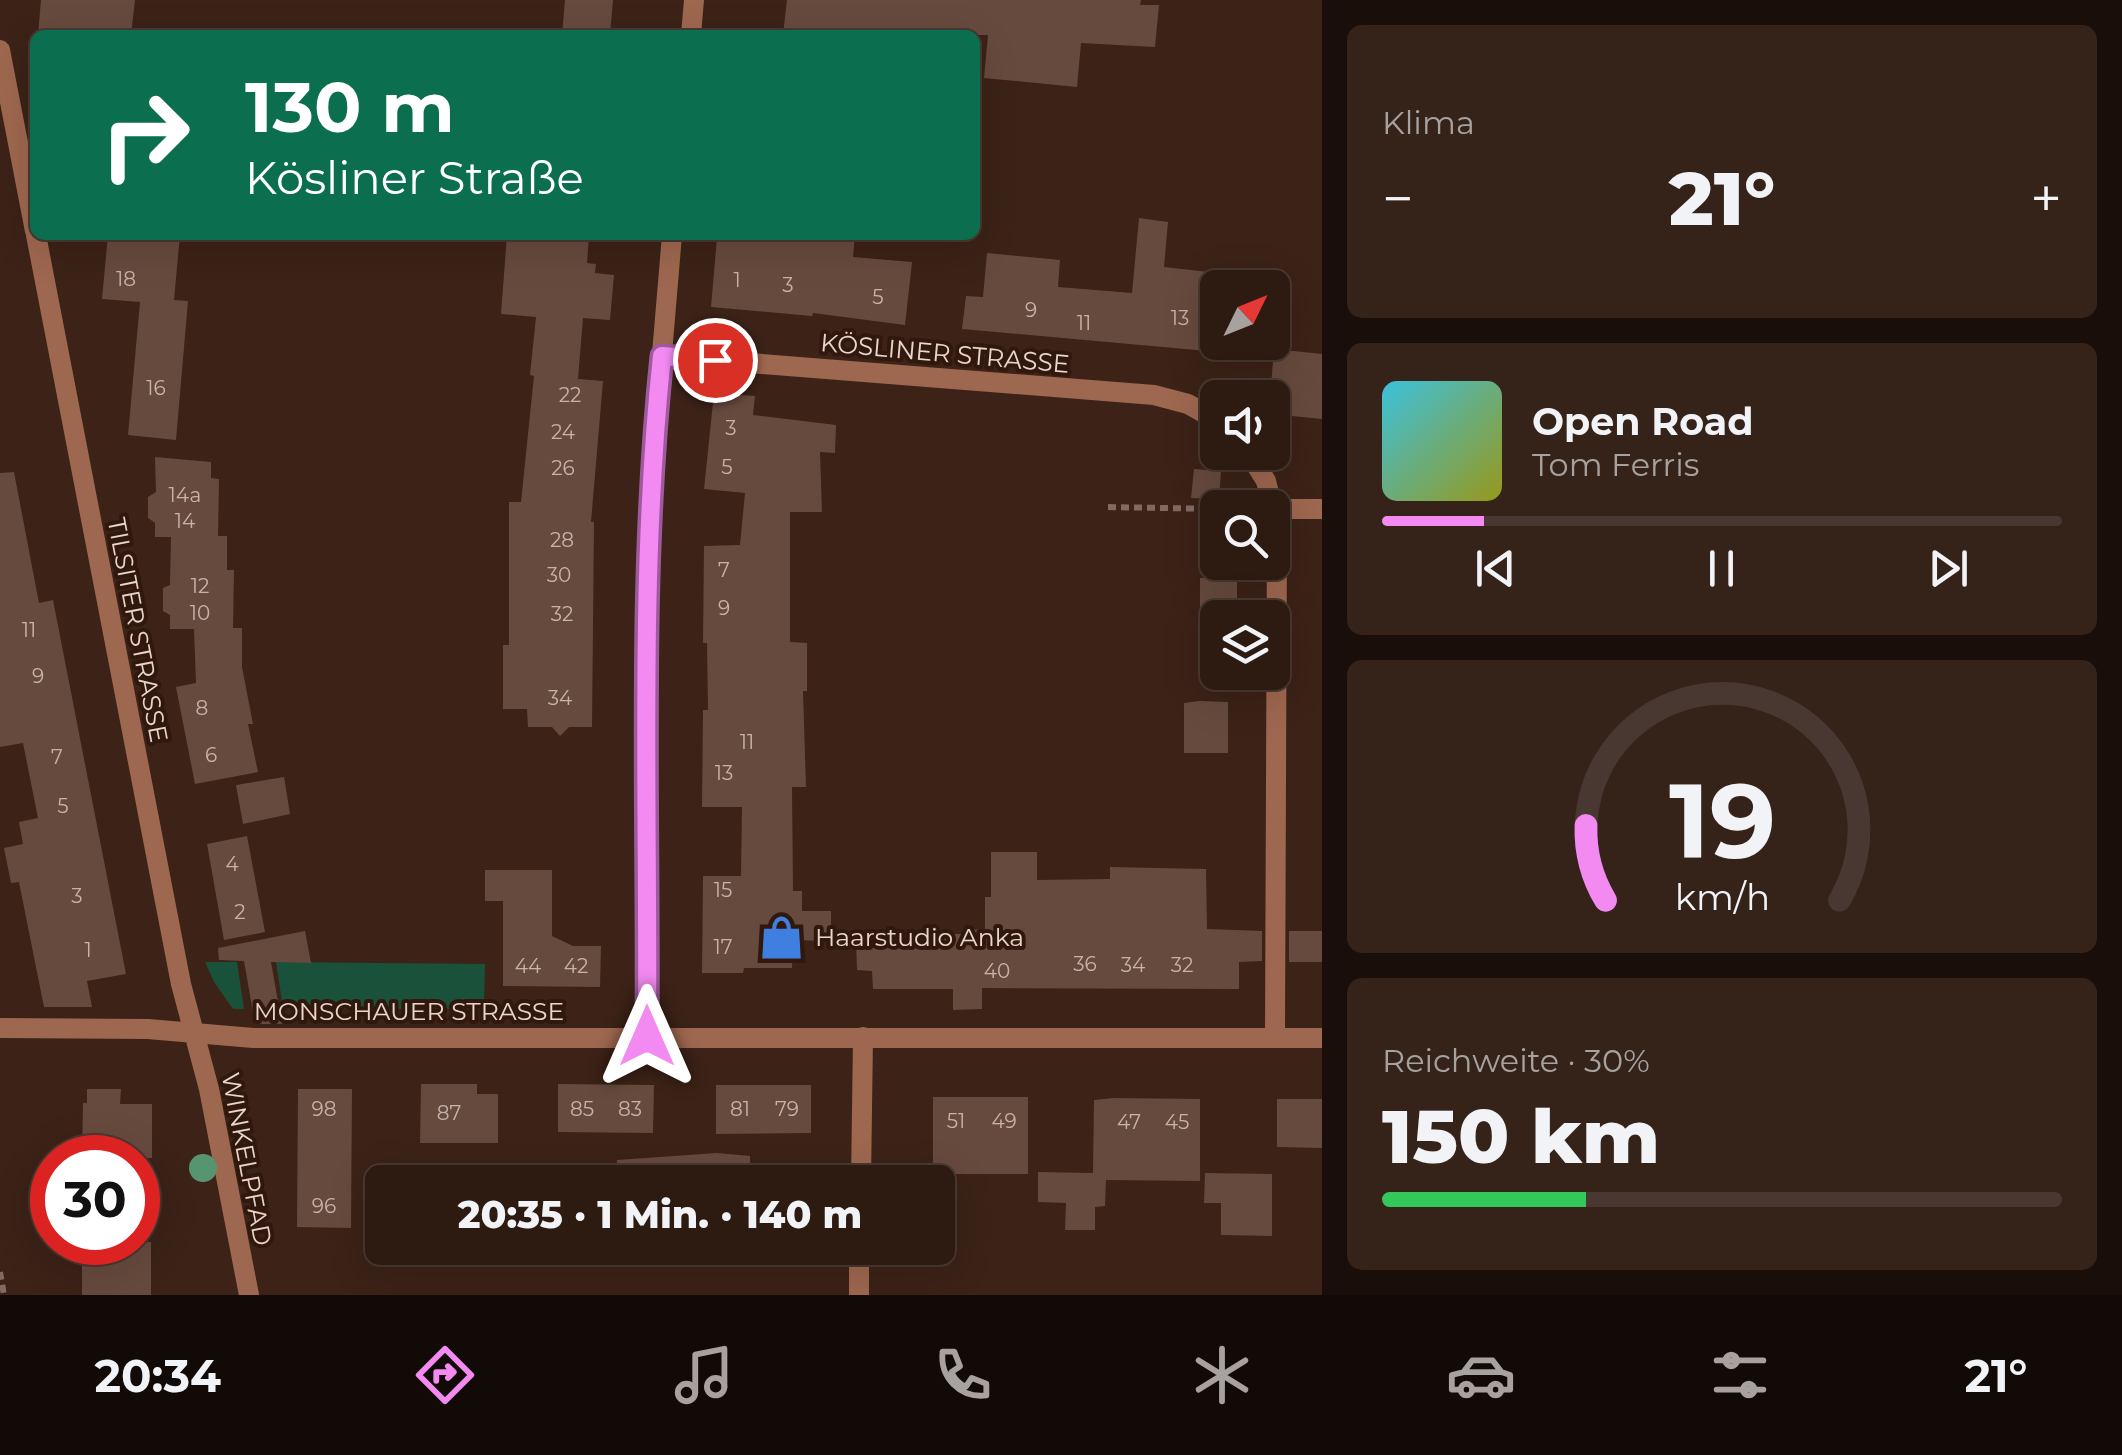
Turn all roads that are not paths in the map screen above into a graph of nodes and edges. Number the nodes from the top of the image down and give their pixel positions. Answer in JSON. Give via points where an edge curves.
{"nodes":[{"id":1,"x":694,"y":0,"type":"edge"},
{"id":2,"x":691,"y":30,"type":"edge"},
{"id":3,"x":0,"y":50,"type":"edge"},
{"id":4,"x":30,"y":207,"type":"edge"},
{"id":5,"x":36,"y":240,"type":"edge"},
{"id":6,"x":672,"y":240,"type":"edge"},
{"id":7,"x":662,"y":356,"type":"junction"},
{"id":8,"x":1200,"y":411,"type":"edge"},
{"id":9,"x":1290,"y":509,"type":"edge"},
{"id":10,"x":1322,"y":509,"type":"edge"},
{"id":11,"x":1274,"y":580,"type":"edge"},
{"id":12,"x":0,"y":1028,"type":"edge"},
{"id":13,"x":194,"y":1034,"type":"junction"},
{"id":14,"x":647,"y":1036,"type":"junction"},
{"id":15,"x":863,"y":1037,"type":"junction"},
{"id":16,"x":1275,"y":1037,"type":"junction"},
{"id":17,"x":1322,"y":1038,"type":"edge"},
{"id":18,"x":861,"y":1165,"type":"edge"},
{"id":19,"x":859,"y":1265,"type":"edge"},
{"id":20,"x":248,"y":1295,"type":"edge"},
{"id":21,"x":858,"y":1295,"type":"edge"}],
"edges":[{"from":1,"to":2,"type":"street"},
{"from":3,"to":4,"type":"street","name":"TILSITER STRASSE"},
{"from":5,"to":13,"type":"street","name":"TILSITER STRASSE"},
{"from":6,"to":7,"type":"street"},
{"from":7,"to":8,"type":"street","name":"KÖSLINER STRASSE","via":[[1154,394]]},
{"from":7,"to":14,"type":"street","via":[[649,508]]},
{"from":9,"to":10,"type":"street"},
{"from":11,"to":16,"type":"street"},
{"from":12,"to":13,"type":"street","name":"MONSCHAUER STRASSE"},
{"from":13,"to":14,"type":"street","name":"MONSCHAUER STRASSE"},
{"from":13,"to":20,"type":"street","name":"WINKELPFAD"},
{"from":14,"to":15,"type":"street","name":"MONSCHAUER STRASSE"},
{"from":15,"to":16,"type":"street","name":"MONSCHAUER STRASSE"},
{"from":15,"to":18,"type":"street"},
{"from":16,"to":17,"type":"street","name":"MONSCHAUER STRASSE"},
{"from":19,"to":21,"type":"street"}]}
